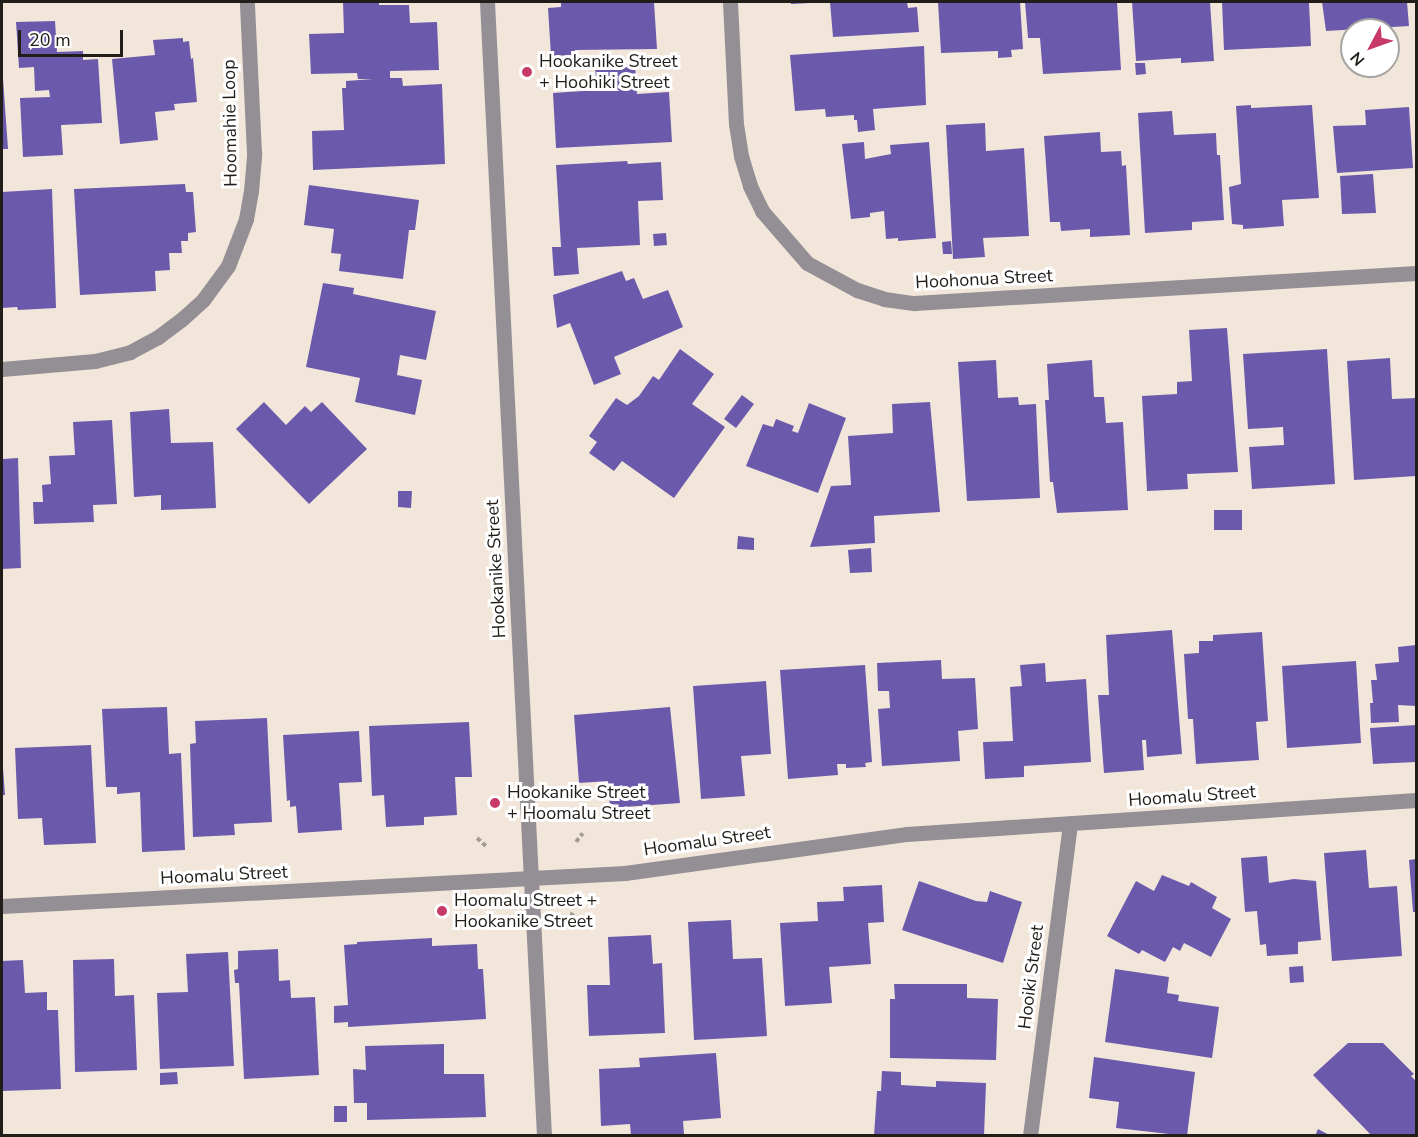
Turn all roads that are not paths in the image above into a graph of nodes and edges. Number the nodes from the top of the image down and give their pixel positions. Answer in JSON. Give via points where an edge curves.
{"nodes":[{"id":1,"x":247,"y":2,"type":"edge"},
{"id":2,"x":487,"y":2,"type":"edge"},
{"id":3,"x":729,"y":2,"type":"edge"},
{"id":4,"x":1416,"y":273,"type":"edge"},
{"id":5,"x":2,"y":369,"type":"edge"},
{"id":6,"x":1416,"y":800,"type":"edge"},
{"id":7,"x":1070,"y":824,"type":"junction"},
{"id":8,"x":531,"y":879,"type":"junction"},
{"id":9,"x":2,"y":906,"type":"edge"},
{"id":10,"x":544,"y":1136,"type":"edge"},
{"id":11,"x":1030,"y":1136,"type":"edge"}],
"edges":[{"from":1,"to":5,"type":"street","name":"Hoomahie Loop","via":[[254,153],[246,219],[228,266],[203,300],[182,319],[158,338],[130,352],[95,361]]},
{"from":2,"to":8,"type":"street","name":"Hookanike Street"},
{"from":3,"to":4,"type":"street","name":"Hoohonua Street","via":[[736,124],[750,186],[762,211],[807,263],[857,290],[914,303]]},
{"from":6,"to":7,"type":"street","name":"Hoomalu Street"},
{"from":7,"to":8,"type":"street","name":"Hoomalu Street","via":[[860,839],[625,873]]},
{"from":7,"to":11,"type":"street","name":"Hooiki Street"},
{"from":8,"to":9,"type":"street","name":"Hoomalu Street"},
{"from":8,"to":10,"type":"street","name":"Hookanike Street"}]}
